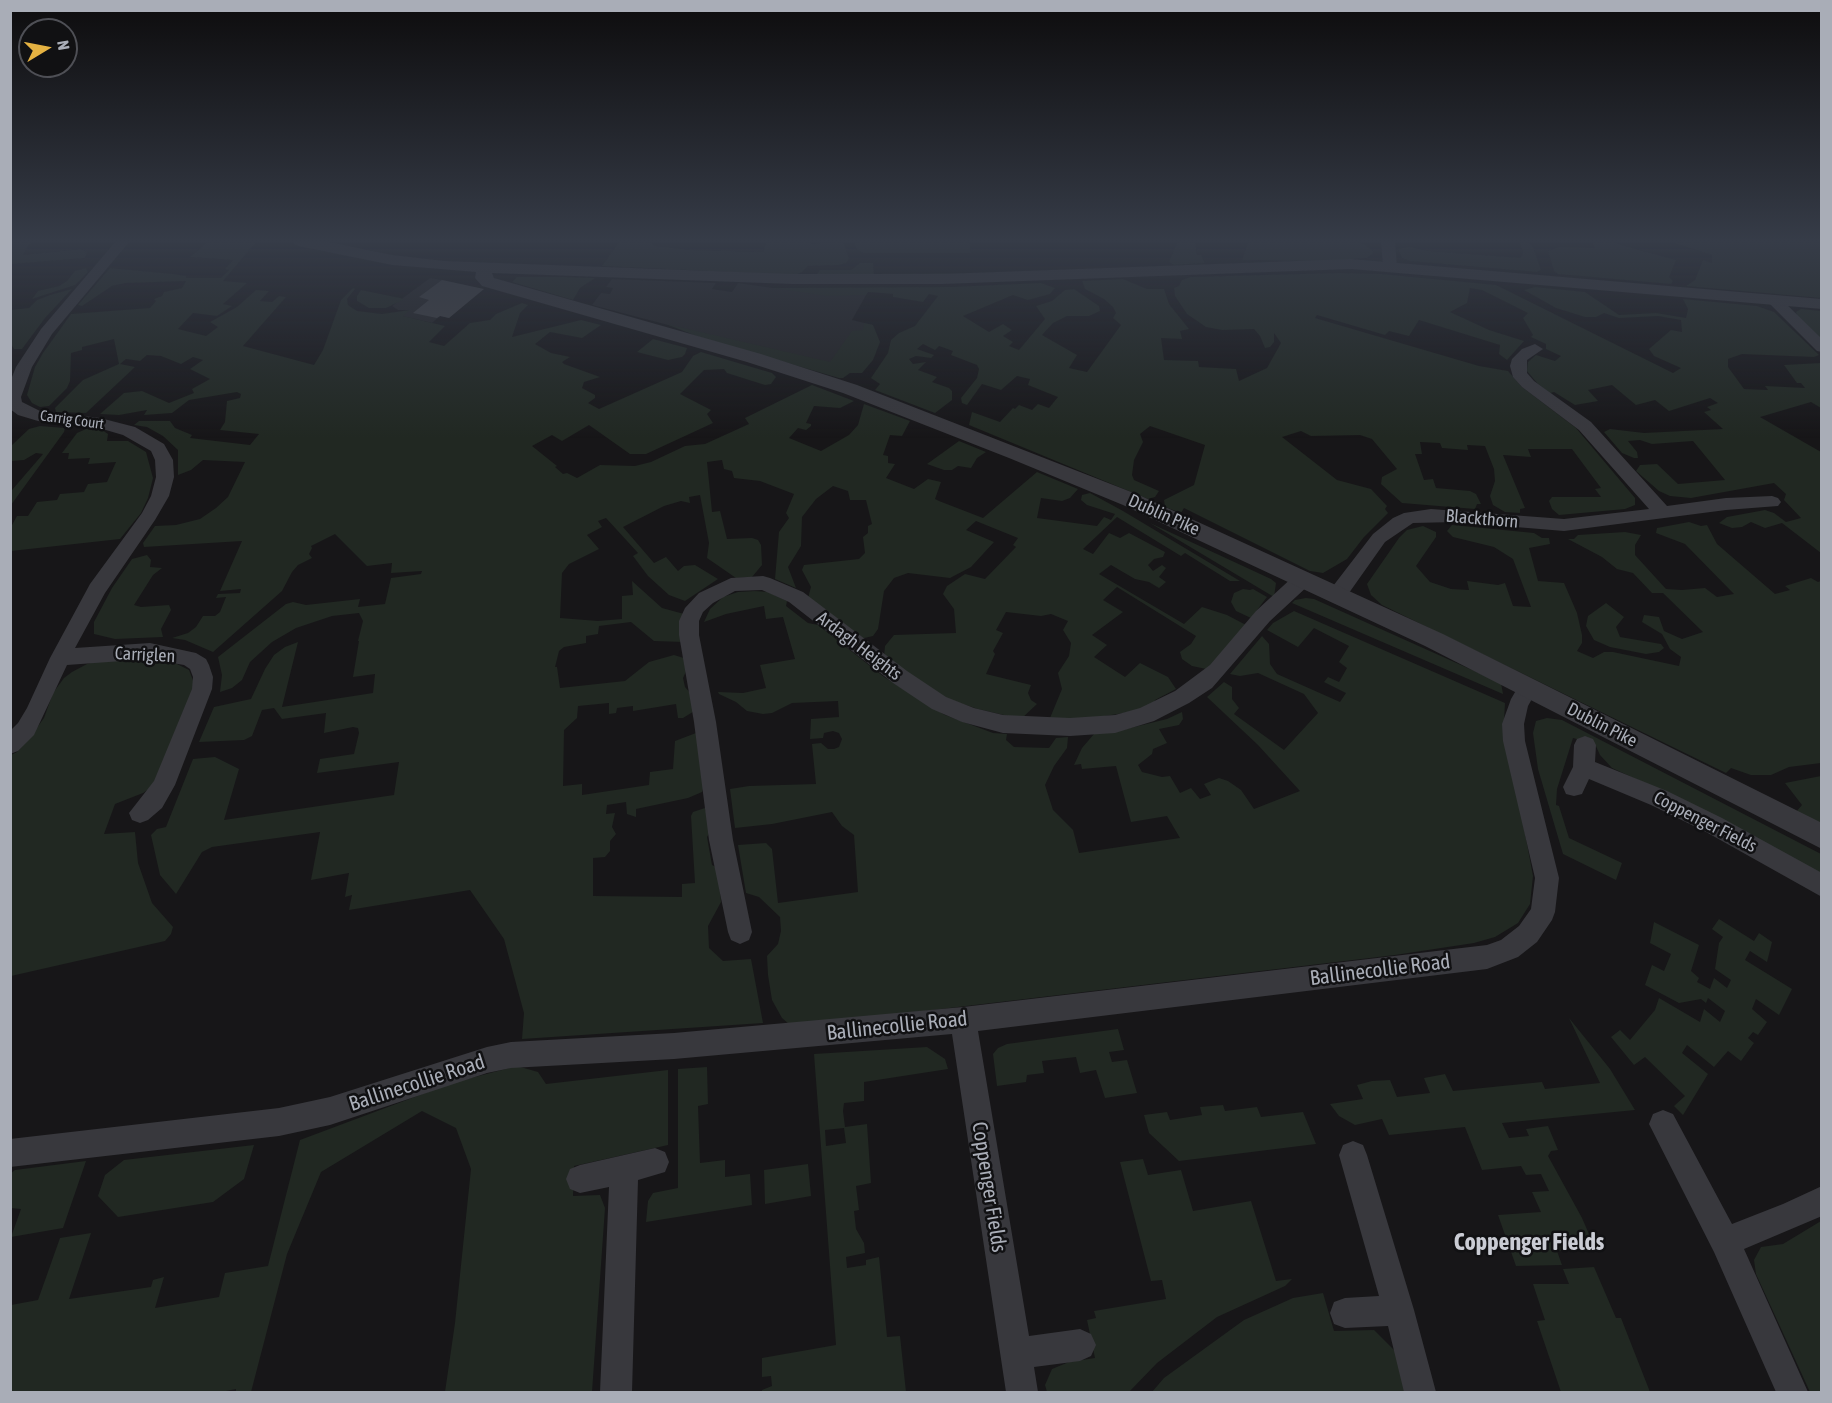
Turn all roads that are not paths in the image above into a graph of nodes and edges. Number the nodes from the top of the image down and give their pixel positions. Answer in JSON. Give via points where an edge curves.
{"nodes":[{"id":1,"x":68,"y":306,"type":"edge"},
{"id":2,"x":574,"y":306,"type":"edge"},
{"id":3,"x":1780,"y":306,"type":"edge"},
{"id":4,"x":1821,"y":348,"type":"edge"},
{"id":5,"x":1535,"y":349,"type":"dead end"},
{"id":6,"x":1772,"y":502,"type":"dead end"},
{"id":7,"x":1663,"y":513,"type":"junction"},
{"id":8,"x":1302,"y":579,"type":"junction"},
{"id":9,"x":1337,"y":595,"type":"junction"},
{"id":10,"x":60,"y":658,"type":"junction"},
{"id":11,"x":1528,"y":688,"type":"junction"},
{"id":12,"x":10,"y":745,"type":"edge"},
{"id":13,"x":1581,"y":766,"type":"dead end"},
{"id":14,"x":140,"y":813,"type":"dead end"},
{"id":15,"x":1821,"y":837,"type":"edge"},
{"id":16,"x":1821,"y":886,"type":"edge"},
{"id":17,"x":740,"y":932,"type":"dead end"},
{"id":18,"x":963,"y":1020,"type":"junction"},
{"id":19,"x":1663,"y":1124,"type":"dead end"},
{"id":20,"x":10,"y":1153,"type":"edge"},
{"id":21,"x":1353,"y":1155,"type":"dead end"},
{"id":22,"x":655,"y":1162,"type":"dead end"},
{"id":23,"x":624,"y":1169,"type":"junction"},
{"id":24,"x":579,"y":1179,"type":"dead end"},
{"id":25,"x":1821,"y":1200,"type":"edge"},
{"id":26,"x":1725,"y":1241,"type":"junction"},
{"id":27,"x":1399,"y":1310,"type":"junction"},
{"id":28,"x":1345,"y":1313,"type":"dead end"},
{"id":29,"x":1080,"y":1345,"type":"dead end"},
{"id":30,"x":1016,"y":1353,"type":"junction"},
{"id":31,"x":616,"y":1392,"type":"edge"},
{"id":32,"x":1022,"y":1392,"type":"edge"},
{"id":33,"x":1420,"y":1392,"type":"edge"},
{"id":34,"x":1792,"y":1392,"type":"edge"}],
"edges":[{"from":1,"to":10,"type":"street","name":"Carrig Court","via":[[24,367],[14,404],[38,416],[100,423],[146,439],[158,448],[164,460],[165,477],[149,516],[97,589]]},
{"from":2,"to":8,"type":"street","name":"Dublin Pike","via":[[754,358],[936,421],[1131,500]]},
{"from":3,"to":4,"type":"street"},
{"from":5,"to":7,"type":"street","via":[[1520,359],[1519,374],[1585,426]]},
{"from":6,"to":7,"type":"street","name":"Blackthorn"},
{"from":7,"to":9,"type":"street","name":"Blackthorn","via":[[1563,525],[1431,515],[1410,518],[1379,538]]},
{"from":8,"to":9,"type":"street","name":"Dublin Pike"},
{"from":8,"to":17,"type":"street","name":"Ardagh Heights","via":[[1263,616],[1217,671],[1182,697],[1146,715],[1115,723],[1070,727],[1003,724],[939,703],[796,597],[763,583],[731,585],[705,598],[689,621],[689,635],[722,848]]},
{"from":9,"to":11,"type":"street","name":"Dublin Pike"},
{"from":10,"to":12,"type":"street","via":[[26,729]]},
{"from":10,"to":14,"type":"street","name":"Carriglen","via":[[150,651],[189,658],[199,665],[202,689],[180,750],[154,801]]},
{"from":11,"to":15,"type":"street","name":"Dublin Pike"},
{"from":11,"to":18,"type":"street","name":"Ballinecollie Road","via":[[1516,714],[1514,741],[1547,878],[1543,912],[1528,934],[1509,949],[1487,957]]},
{"from":13,"to":16,"type":"street","name":"Coppenger Fields","via":[[1714,825]]},
{"from":18,"to":20,"type":"street","name":"Ballinecollie Road","via":[[674,1046],[511,1055],[330,1111],[279,1122]]},
{"from":18,"to":30,"type":"street","name":"Coppenger Fields"},
{"from":19,"to":26,"type":"street"},
{"from":21,"to":27,"type":"street"},
{"from":22,"to":23,"type":"street"},
{"from":23,"to":24,"type":"street"},
{"from":23,"to":31,"type":"street"},
{"from":25,"to":26,"type":"street"},
{"from":26,"to":34,"type":"street"},
{"from":27,"to":28,"type":"street"},
{"from":27,"to":33,"type":"street"},
{"from":29,"to":30,"type":"street"},
{"from":30,"to":32,"type":"street","name":"Coppenger Fields"}]}
